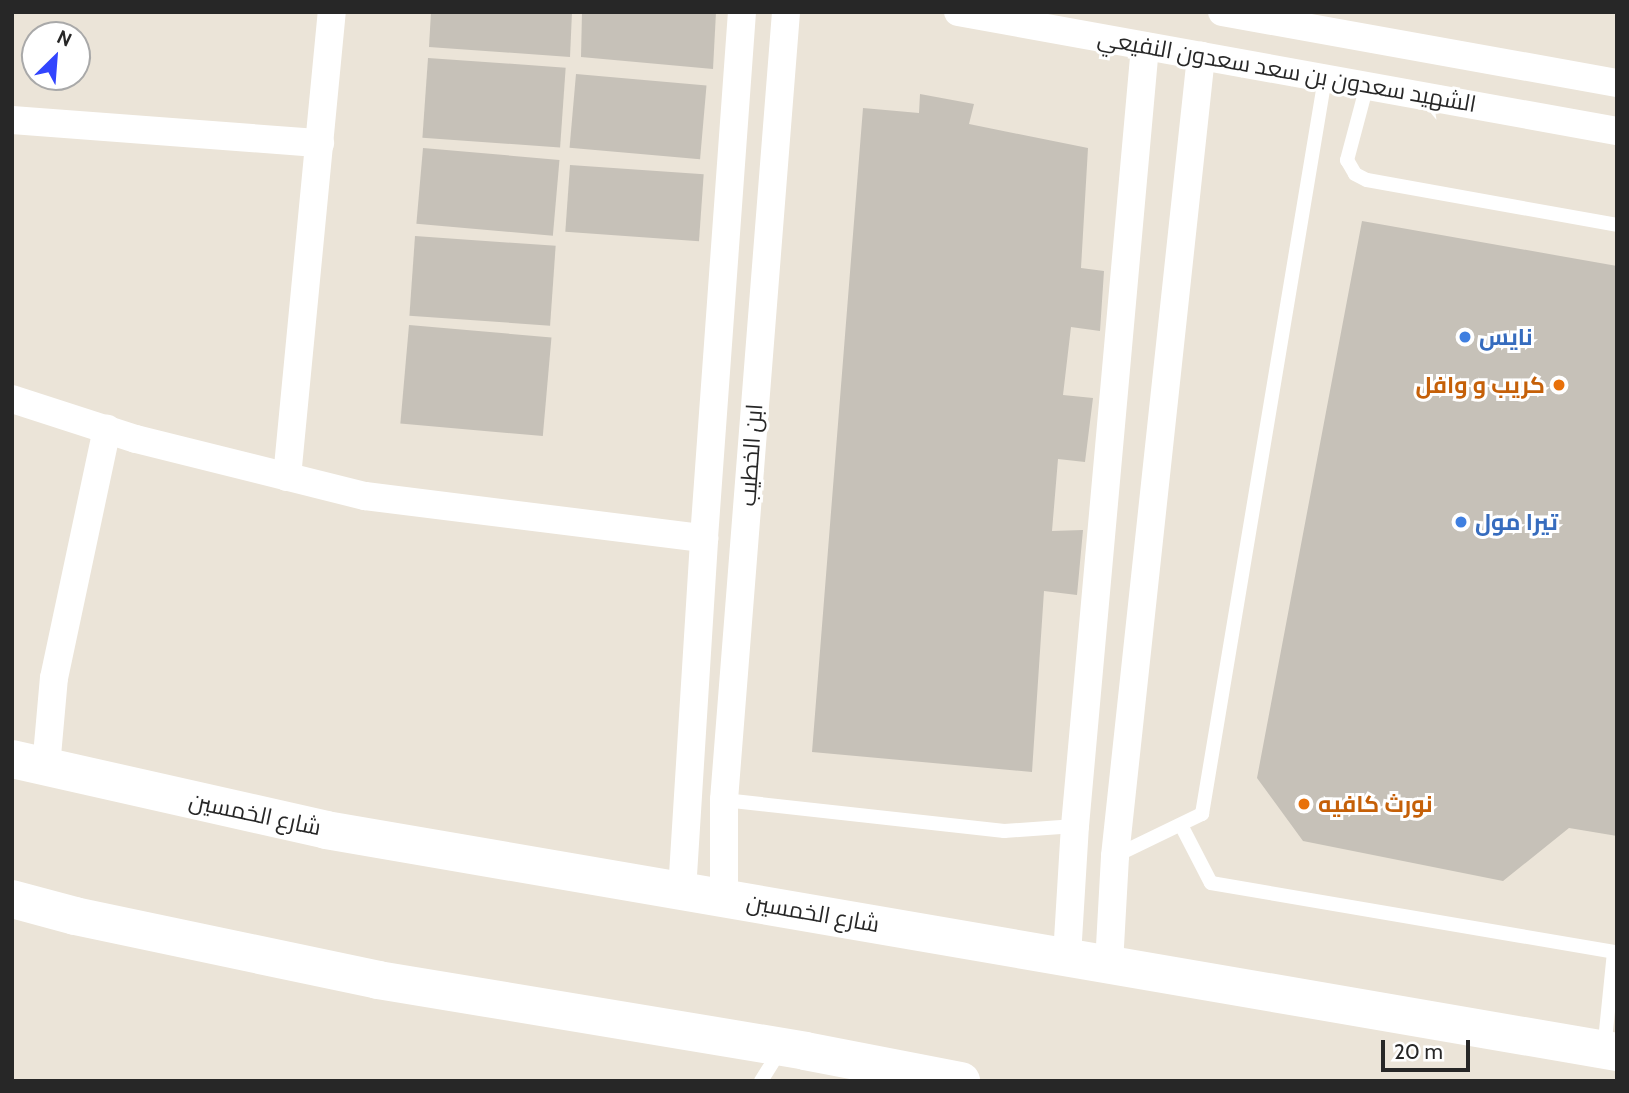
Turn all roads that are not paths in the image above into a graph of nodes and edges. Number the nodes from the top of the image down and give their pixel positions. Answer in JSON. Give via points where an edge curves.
{"nodes":[{"id":1,"x":332,"y":12,"type":"edge"},
{"id":2,"x":742,"y":12,"type":"edge"},
{"id":3,"x":786,"y":12,"type":"edge"},
{"id":4,"x":958,"y":12,"type":"edge"},
{"id":5,"x":1222,"y":12,"type":"edge"},
{"id":6,"x":1144,"y":46,"type":"junction"},
{"id":7,"x":1201,"y":56,"type":"junction"},
{"id":8,"x":1325,"y":78,"type":"junction"},
{"id":9,"x":1617,"y":83,"type":"edge"},
{"id":10,"x":1367,"y":85,"type":"junction"},
{"id":11,"x":12,"y":120,"type":"edge"},
{"id":12,"x":1617,"y":131,"type":"edge"},
{"id":13,"x":320,"y":143,"type":"junction"},
{"id":14,"x":1617,"y":225,"type":"edge"},
{"id":15,"x":12,"y":399,"type":"edge"},
{"id":16,"x":107,"y":429,"type":"junction"},
{"id":17,"x":287,"y":477,"type":"junction"},
{"id":18,"x":704,"y":538,"type":"junction"},
{"id":19,"x":29,"y":763,"type":"edge"},
{"id":20,"x":724,"y":800,"type":"junction"},
{"id":21,"x":1181,"y":825,"type":"junction"},
{"id":22,"x":1074,"y":826,"type":"junction"},
{"id":23,"x":1115,"y":856,"type":"junction"},
{"id":24,"x":682,"y":891,"type":"junction"},
{"id":25,"x":724,"y":898,"type":"junction"},
{"id":26,"x":12,"y":899,"type":"edge"},
{"id":27,"x":1616,"y":953,"type":"edge"},
{"id":28,"x":1067,"y":956,"type":"junction"},
{"id":29,"x":1109,"y":964,"type":"junction"},
{"id":30,"x":782,"y":1047,"type":"junction"},
{"id":31,"x":1610,"y":1051,"type":"edge"},
{"id":32,"x":761,"y":1081,"type":"edge"},
{"id":33,"x":961,"y":1081,"type":"edge"}],
"edges":[{"from":1,"to":13,"type":"street"},
{"from":2,"to":18,"type":"street","name":"ابن الخطيب"},
{"from":3,"to":20,"type":"street","name":"ابن الخطيب"},
{"from":4,"to":6,"type":"street","name":"الشهيد سعدون بن سعد سعدون النفيعي"},
{"from":5,"to":9,"type":"street","name":"الشهيد سعدون بن سعد سعدون النفيعي"},
{"from":6,"to":7,"type":"street","name":"الشهيد سعدون بن سعد سعدون النفيعي"},
{"from":6,"to":22,"type":"street"},
{"from":7,"to":8,"type":"street","name":"الشهيد سعدون بن سعد سعدون النفيعي"},
{"from":7,"to":23,"type":"street"},
{"from":8,"to":10,"type":"street","name":"الشهيد سعدون بن سعد سعدون النفيعي"},
{"from":8,"to":21,"type":"lane","via":[[1202,814]]},
{"from":10,"to":12,"type":"street","name":"الشهيد سعدون بن سعد سعدون النفيعي"},
{"from":10,"to":14,"type":"lane","via":[[1348,160],[1355,174],[1367,180]]},
{"from":11,"to":13,"type":"street"},
{"from":13,"to":17,"type":"street"},
{"from":15,"to":16,"type":"street"},
{"from":16,"to":17,"type":"street"},
{"from":16,"to":19,"type":"street","via":[[54,678]]},
{"from":17,"to":18,"type":"street","via":[[365,496]]},
{"from":18,"to":24,"type":"street","name":"ابن الخطيب"},
{"from":19,"to":24,"type":"street","name":"شارع الخمسين","via":[[326,830]]},
{"from":20,"to":22,"type":"lane","via":[[1004,831]]},
{"from":20,"to":25,"type":"street","name":"ابن الخطيب"},
{"from":21,"to":23,"type":"lane"},
{"from":21,"to":27,"type":"lane","via":[[1211,883]]},
{"from":22,"to":28,"type":"street"},
{"from":23,"to":29,"type":"street"},
{"from":24,"to":25,"type":"street","name":"شارع الخمسين"},
{"from":25,"to":28,"type":"street","name":"شارع الخمسين"},
{"from":26,"to":30,"type":"street","via":[[378,980]]},
{"from":27,"to":31,"type":"lane"},
{"from":28,"to":29,"type":"street","name":"شارع الخمسين"},
{"from":29,"to":31,"type":"street","name":"شارع الخمسين"},
{"from":30,"to":32,"type":"lane"},
{"from":30,"to":33,"type":"street"}]}
